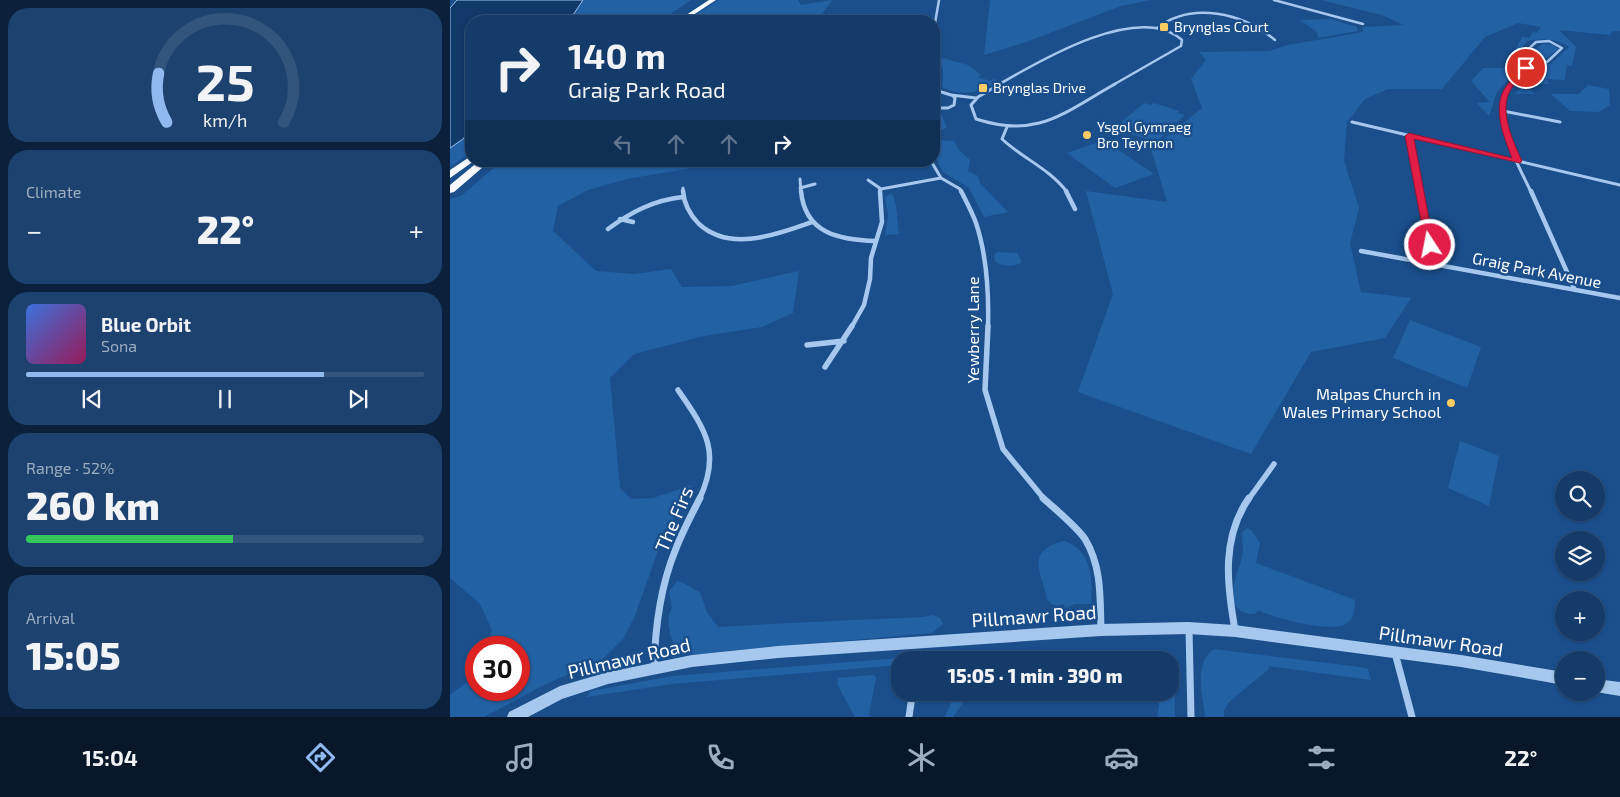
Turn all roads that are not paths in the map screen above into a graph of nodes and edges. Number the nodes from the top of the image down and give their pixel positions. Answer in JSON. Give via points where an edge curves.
{"nodes":[{"id":1,"x":700,"y":0,"type":"edge"},
{"id":2,"x":713,"y":0,"type":"edge"},
{"id":3,"x":939,"y":0,"type":"edge"},
{"id":4,"x":1274,"y":0,"type":"edge"},
{"id":5,"x":682,"y":15,"type":"edge"},
{"id":6,"x":685,"y":15,"type":"edge"},
{"id":7,"x":936,"y":15,"type":"edge"},
{"id":8,"x":1363,"y":24,"type":"dead end"},
{"id":9,"x":1157,"y":28,"type":"junction"},
{"id":10,"x":1275,"y":40,"type":"dead end"},
{"id":11,"x":1532,"y":62,"type":"junction"},
{"id":12,"x":940,"y":92,"type":"edge"},
{"id":13,"x":951,"y":95,"type":"junction"},
{"id":14,"x":976,"y":98,"type":"junction"},
{"id":15,"x":940,"y":108,"type":"edge"},
{"id":16,"x":1503,"y":111,"type":"junction"},
{"id":17,"x":1352,"y":122,"type":"dead end"},
{"id":18,"x":1560,"y":122,"type":"dead end"},
{"id":19,"x":1007,"y":127,"type":"junction"},
{"id":20,"x":1409,"y":136,"type":"junction"},
{"id":21,"x":1518,"y":161,"type":"junction"},
{"id":22,"x":465,"y":164,"type":"edge"},
{"id":23,"x":479,"y":167,"type":"edge"},
{"id":24,"x":935,"y":167,"type":"edge"},
{"id":25,"x":450,"y":175,"type":"edge"},
{"id":26,"x":941,"y":178,"type":"junction"},
{"id":27,"x":800,"y":179,"type":"dead end"},
{"id":28,"x":868,"y":180,"type":"dead end"},
{"id":29,"x":815,"y":184,"type":"dead end"},
{"id":30,"x":1620,"y":185,"type":"edge"},
{"id":31,"x":683,"y":188,"type":"dead end"},
{"id":32,"x":800,"y":188,"type":"junction"},
{"id":33,"x":881,"y":189,"type":"junction"},
{"id":34,"x":450,"y":190,"type":"edge"},
{"id":35,"x":682,"y":197,"type":"junction"},
{"id":36,"x":1075,"y":209,"type":"dead end"},
{"id":37,"x":620,"y":219,"type":"junction"},
{"id":38,"x":633,"y":222,"type":"dead end"},
{"id":39,"x":812,"y":222,"type":"junction"},
{"id":40,"x":608,"y":229,"type":"dead end"},
{"id":41,"x":876,"y":241,"type":"junction"},
{"id":42,"x":1361,"y":251,"type":"dead end"},
{"id":43,"x":1433,"y":264,"type":"junction"},
{"id":44,"x":1576,"y":290,"type":"junction"},
{"id":45,"x":1620,"y":298,"type":"edge"},
{"id":46,"x":844,"y":341,"type":"junction"},
{"id":47,"x":808,"y":345,"type":"dead end"},
{"id":48,"x":825,"y":367,"type":"dead end"},
{"id":49,"x":678,"y":390,"type":"dead end"},
{"id":50,"x":1274,"y":464,"type":"dead end"},
{"id":51,"x":1188,"y":628,"type":"junction"},
{"id":52,"x":1101,"y":630,"type":"junction"},
{"id":53,"x":1235,"y":630,"type":"junction"},
{"id":54,"x":1395,"y":653,"type":"junction"},
{"id":55,"x":654,"y":668,"type":"junction"},
{"id":56,"x":1555,"y":677,"type":"edge"},
{"id":57,"x":1605,"y":686,"type":"edge"},
{"id":58,"x":1620,"y":689,"type":"edge"},
{"id":59,"x":911,"y":701,"type":"edge"},
{"id":60,"x":514,"y":717,"type":"edge"},
{"id":61,"x":909,"y":717,"type":"edge"},
{"id":62,"x":1191,"y":717,"type":"edge"},
{"id":63,"x":1412,"y":717,"type":"edge"}],
"edges":[{"from":1,"to":5,"type":"highway"},
{"from":2,"to":6,"type":"highway"},
{"from":3,"to":7,"type":"street"},
{"from":4,"to":8,"type":"street"},
{"from":9,"to":10,"type":"street","via":[[1176,14],[1210,12],[1251,23]]},
{"from":9,"to":14,"type":"street","via":[[1116,29],[1034,66]]},
{"from":9,"to":19,"type":"street","via":[[1179,37],[1181,46],[1048,122],[1029,127]]},
{"from":11,"to":11,"type":"street","via":[[1547,62],[1561,46],[1536,42],[1522,55]]},
{"from":11,"to":16,"type":"street","via":[[1508,88]]},
{"from":12,"to":13,"type":"street"},
{"from":13,"to":14,"type":"street"},
{"from":13,"to":15,"type":"street","via":[[954,105]]},
{"from":14,"to":19,"type":"street","via":[[971,105],[976,119]]},
{"from":16,"to":18,"type":"street"},
{"from":16,"to":21,"type":"street","via":[[1508,138]]},
{"from":17,"to":20,"type":"street"},
{"from":19,"to":36,"type":"street","via":[[1002,139],[1053,176],[1071,197]]},
{"from":20,"to":21,"type":"street"},
{"from":20,"to":43,"type":"street"},
{"from":21,"to":30,"type":"street"},
{"from":21,"to":44,"type":"street"},
{"from":22,"to":25,"type":"highway"},
{"from":23,"to":34,"type":"highway"},
{"from":24,"to":26,"type":"street","name":"Yewberry Lane"},
{"from":26,"to":33,"type":"street"},
{"from":26,"to":52,"type":"street","name":"Yewberry Lane","via":[[960,188],[976,222],[982,246],[989,291],[985,390],[1000,441],[1043,498],[1084,538],[1096,562]]},
{"from":27,"to":32,"type":"street"},
{"from":28,"to":33,"type":"street"},
{"from":29,"to":32,"type":"street"},
{"from":31,"to":35,"type":"street"},
{"from":32,"to":39,"type":"street"},
{"from":33,"to":41,"type":"street","via":[[878,198],[882,222]]},
{"from":35,"to":37,"type":"street","via":[[654,203]]},
{"from":35,"to":39,"type":"street","via":[[697,223],[724,238],[757,238]]},
{"from":37,"to":38,"type":"street"},
{"from":37,"to":40,"type":"street"},
{"from":39,"to":41,"type":"street","via":[[835,236],[856,242]]},
{"from":41,"to":46,"type":"street","via":[[864,304]]},
{"from":42,"to":43,"type":"street","name":"Graig Park Avenue"},
{"from":43,"to":44,"type":"street","name":"Graig Park Avenue"},
{"from":44,"to":45,"type":"street","name":"Graig Park Avenue"},
{"from":46,"to":47,"type":"street"},
{"from":46,"to":48,"type":"street"},
{"from":49,"to":55,"type":"street","name":"The Firs","via":[[704,431],[711,452],[704,486],[681,535],[658,609]]},
{"from":50,"to":53,"type":"street","via":[[1244,507],[1231,534],[1228,588]]},
{"from":51,"to":52,"type":"street","name":"Pillmawr Road"},
{"from":51,"to":53,"type":"street","name":"Pillmawr Road"},
{"from":51,"to":62,"type":"street"},
{"from":52,"to":55,"type":"street","name":"Pillmawr Road","via":[[778,652]]},
{"from":53,"to":54,"type":"street","name":"Pillmawr Road"},
{"from":54,"to":56,"type":"street","name":"Pillmawr Road"},
{"from":54,"to":63,"type":"street"},
{"from":55,"to":60,"type":"street","name":"Pillmawr Road","via":[[560,693]]},
{"from":57,"to":58,"type":"street"},
{"from":59,"to":61,"type":"street"}]}
